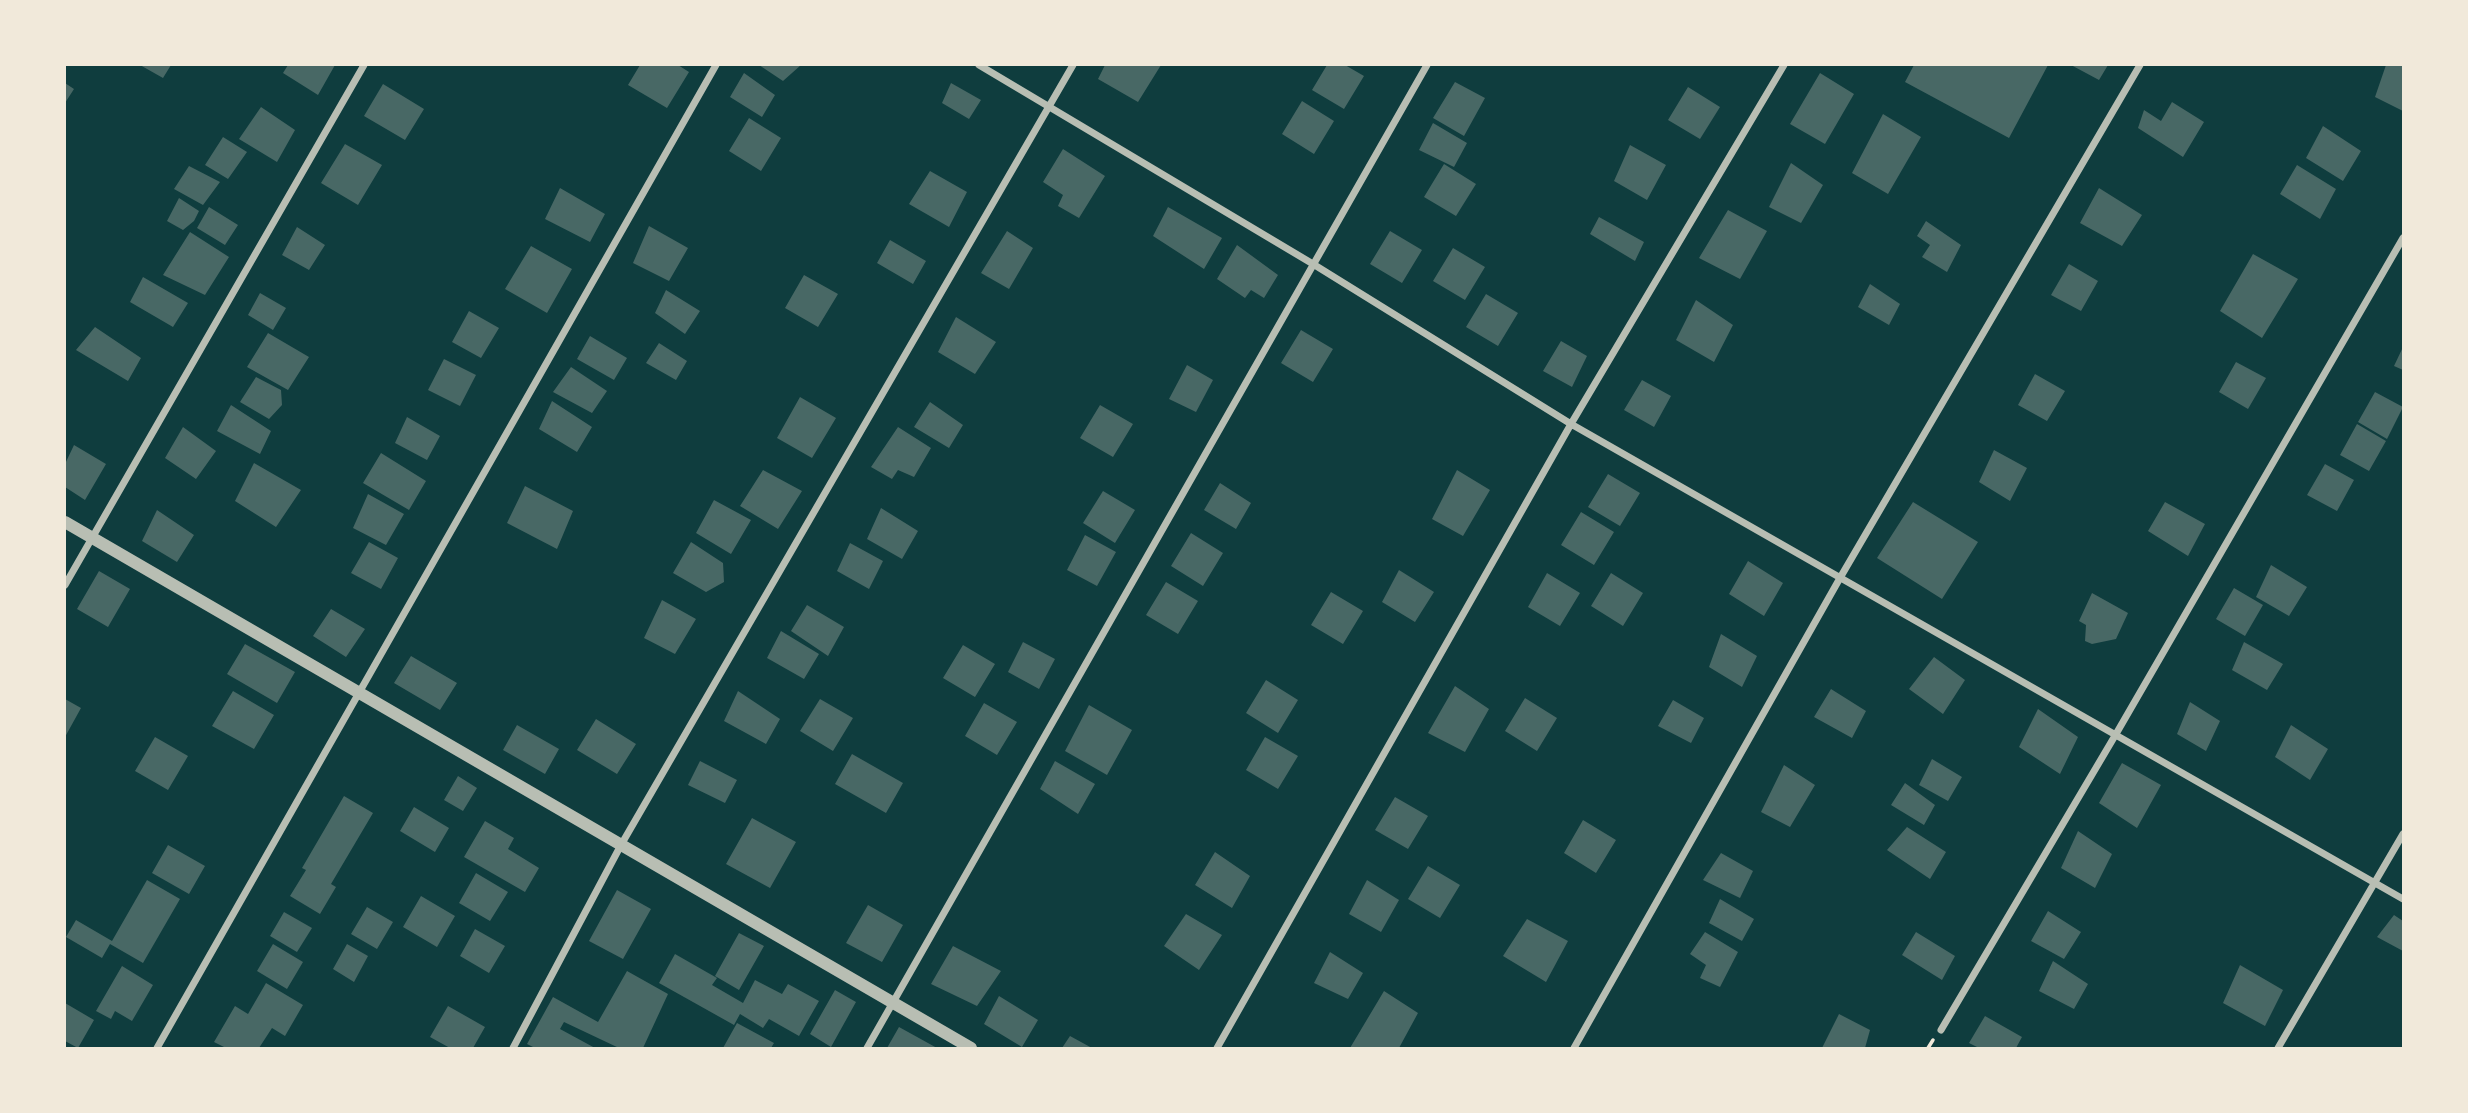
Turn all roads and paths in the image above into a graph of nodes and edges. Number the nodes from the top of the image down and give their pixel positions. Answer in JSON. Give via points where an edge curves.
{"nodes":[{"id":1,"x":364,"y":65,"type":"edge"},
{"id":2,"x":716,"y":65,"type":"edge"},
{"id":3,"x":979,"y":65,"type":"edge"},
{"id":4,"x":1073,"y":65,"type":"edge"},
{"id":5,"x":1427,"y":65,"type":"edge"},
{"id":6,"x":1784,"y":65,"type":"edge"},
{"id":7,"x":2140,"y":65,"type":"edge"},
{"id":8,"x":1048,"y":107,"type":"junction"},
{"id":9,"x":2403,"y":238,"type":"edge"},
{"id":10,"x":1313,"y":264,"type":"junction"},
{"id":11,"x":1571,"y":425,"type":"junction"},
{"id":12,"x":65,"y":522,"type":"edge"},
{"id":13,"x":92,"y":538,"type":"junction"},
{"id":14,"x":1839,"y":578,"type":"junction"},
{"id":15,"x":65,"y":585,"type":"edge"},
{"id":16,"x":361,"y":694,"type":"junction"},
{"id":17,"x":2116,"y":734,"type":"junction"},
{"id":18,"x":2403,"y":834,"type":"edge"},
{"id":19,"x":621,"y":845,"type":"junction"},
{"id":20,"x":2375,"y":883,"type":"junction"},
{"id":21,"x":2403,"y":898,"type":"edge"},
{"id":22,"x":892,"y":1004,"type":"junction"},
{"id":23,"x":1941,"y":1030,"type":"dead end"},
{"id":24,"x":157,"y":1048,"type":"edge"},
{"id":25,"x":513,"y":1048,"type":"edge"},
{"id":26,"x":867,"y":1048,"type":"edge"},
{"id":27,"x":971,"y":1048,"type":"edge"},
{"id":28,"x":1217,"y":1048,"type":"edge"},
{"id":29,"x":1574,"y":1048,"type":"edge"},
{"id":30,"x":2278,"y":1048,"type":"edge"}],
"edges":[{"from":1,"to":13,"type":"street"},
{"from":2,"to":16,"type":"street"},
{"from":3,"to":8,"type":"street"},
{"from":4,"to":8,"type":"street"},
{"from":5,"to":10,"type":"street"},
{"from":6,"to":11,"type":"street"},
{"from":7,"to":14,"type":"street"},
{"from":8,"to":10,"type":"street"},
{"from":8,"to":19,"type":"street"},
{"from":9,"to":17,"type":"street"},
{"from":10,"to":11,"type":"street"},
{"from":10,"to":22,"type":"street"},
{"from":11,"to":14,"type":"street"},
{"from":11,"to":28,"type":"street"},
{"from":12,"to":13,"type":"street"},
{"from":13,"to":15,"type":"street"},
{"from":13,"to":16,"type":"street"},
{"from":14,"to":17,"type":"street"},
{"from":14,"to":29,"type":"street"},
{"from":16,"to":19,"type":"street"},
{"from":16,"to":24,"type":"street"},
{"from":17,"to":20,"type":"street"},
{"from":17,"to":23,"type":"street"},
{"from":18,"to":20,"type":"street"},
{"from":19,"to":22,"type":"street"},
{"from":19,"to":25,"type":"street"},
{"from":20,"to":21,"type":"street"},
{"from":20,"to":30,"type":"street"},
{"from":22,"to":26,"type":"street"},
{"from":22,"to":27,"type":"street"}]}
